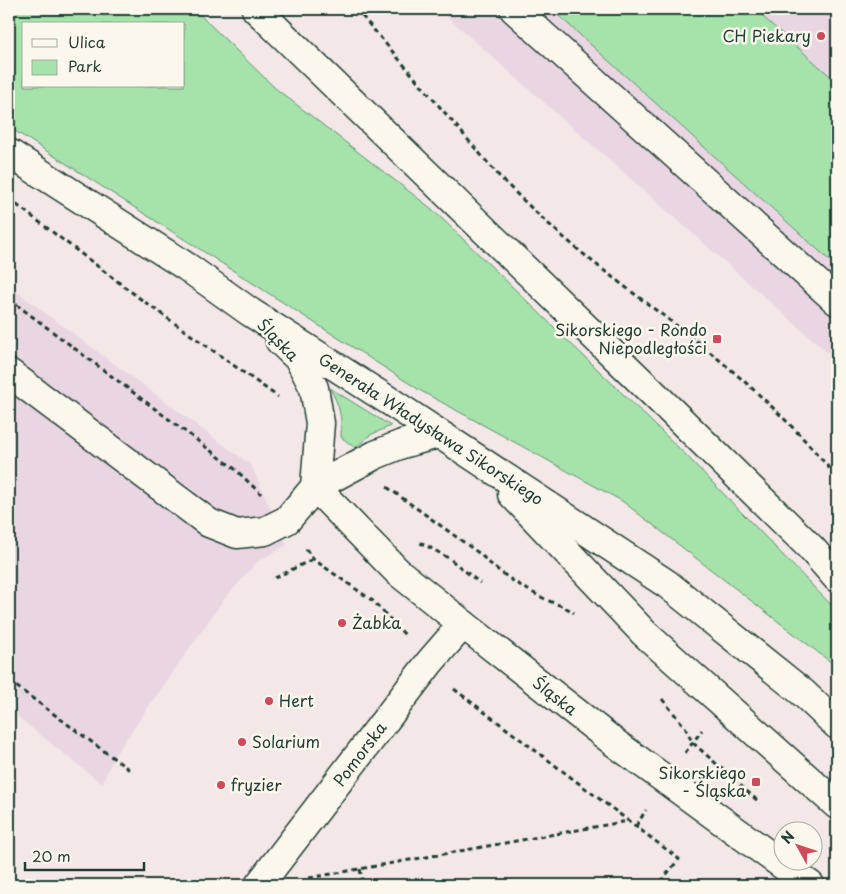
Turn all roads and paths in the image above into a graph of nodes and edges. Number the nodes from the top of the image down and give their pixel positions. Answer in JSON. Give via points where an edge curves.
{"nodes":[{"id":1,"x":256,"y":9,"type":"edge"},
{"id":2,"x":356,"y":9,"type":"edge"},
{"id":3,"x":514,"y":9,"type":"edge"},
{"id":4,"x":9,"y":152,"type":"edge"},
{"id":5,"x":9,"y":199,"type":"edge"},
{"id":6,"x":9,"y":299,"type":"edge"},
{"id":7,"x":837,"y":301,"type":"edge"},
{"id":8,"x":250,"y":312,"type":"junction"},
{"id":9,"x":9,"y":373,"type":"edge"},
{"id":10,"x":131,"y":389,"type":"dead end"},
{"id":11,"x":319,"y":431,"type":"junction"},
{"id":12,"x":438,"y":434,"type":"junction"},
{"id":13,"x":482,"y":462,"type":"junction"},
{"id":14,"x":360,"y":463,"type":"junction"},
{"id":15,"x":837,"y":478,"type":"edge"},
{"id":16,"x":315,"y":487,"type":"junction"},
{"id":17,"x":313,"y":559,"type":"dead end"},
{"id":18,"x":275,"y":578,"type":"dead end"},
{"id":19,"x":837,"y":578,"type":"edge"},
{"id":20,"x":570,"y":610,"type":"dead end"},
{"id":21,"x":463,"y":624,"type":"junction"},
{"id":22,"x":430,"y":662,"type":"junction"},
{"id":23,"x":9,"y":681,"type":"edge"},
{"id":24,"x":802,"y":692,"type":"junction"},
{"id":25,"x":837,"y":700,"type":"edge"},
{"id":26,"x":837,"y":725,"type":"edge"},
{"id":27,"x":685,"y":727,"type":"dead end"},
{"id":28,"x":131,"y":770,"type":"dead end"},
{"id":29,"x":837,"y":805,"type":"edge"},
{"id":30,"x":763,"y":806,"type":"dead end"},
{"id":31,"x":628,"y":821,"type":"junction"},
{"id":32,"x":360,"y":869,"type":"junction"},
{"id":33,"x":303,"y":879,"type":"dead end"},
{"id":34,"x":260,"y":885,"type":"edge"},
{"id":35,"x":363,"y":885,"type":"edge"},
{"id":36,"x":658,"y":885,"type":"edge"},
{"id":37,"x":810,"y":885,"type":"edge"}],
"edges":[{"from":1,"to":19,"type":"street","via":[[812,548]]},
{"from":2,"to":15,"type":"path","via":[[520,198],[585,256],[712,353],[772,408]]},
{"from":3,"to":7,"type":"street"},
{"from":4,"to":8,"type":"street","name":"Generała Władysława Sikorskiego"},
{"from":5,"to":11,"type":"path"},
{"from":6,"to":10,"type":"path"},
{"from":8,"to":11,"type":"street","name":"Śląska","via":[[299,359],[314,388]]},
{"from":8,"to":12,"type":"street","name":"Generała Władysława Sikorskiego"},
{"from":9,"to":16,"type":"street","via":[[209,522],[237,534],[265,531],[287,520]]},
{"from":11,"to":16,"type":"street","name":"Śląska"},
{"from":12,"to":13,"type":"street","name":"Generała Władysława Sikorskiego"},
{"from":12,"to":14,"type":"street","via":[[402,444]]},
{"from":13,"to":24,"type":"street","name":"Generała Władysława Sikorskiego","via":[[667,584]]},
{"from":13,"to":29,"type":"street","via":[[644,633]]},
{"from":14,"to":16,"type":"street"},
{"from":14,"to":20,"type":"path","via":[[396,494],[513,581]]},
{"from":16,"to":21,"type":"street","name":"Śląska","via":[[398,572]]},
{"from":17,"to":18,"type":"path"},
{"from":21,"to":22,"type":"street","name":"Pomorska"},
{"from":21,"to":37,"type":"street","name":"Śląska","via":[[615,743]]},
{"from":22,"to":31,"type":"path","via":[[444,681]]},
{"from":22,"to":34,"type":"street","name":"Pomorska"},
{"from":23,"to":28,"type":"path"},
{"from":24,"to":25,"type":"street"},
{"from":24,"to":26,"type":"street","name":"Generała Władysława Sikorskiego"},
{"from":27,"to":30,"type":"path","via":[[692,742]]},
{"from":31,"to":32,"type":"path"},
{"from":31,"to":36,"type":"path","via":[[678,858]]},
{"from":32,"to":33,"type":"path"},
{"from":32,"to":35,"type":"path"}]}
